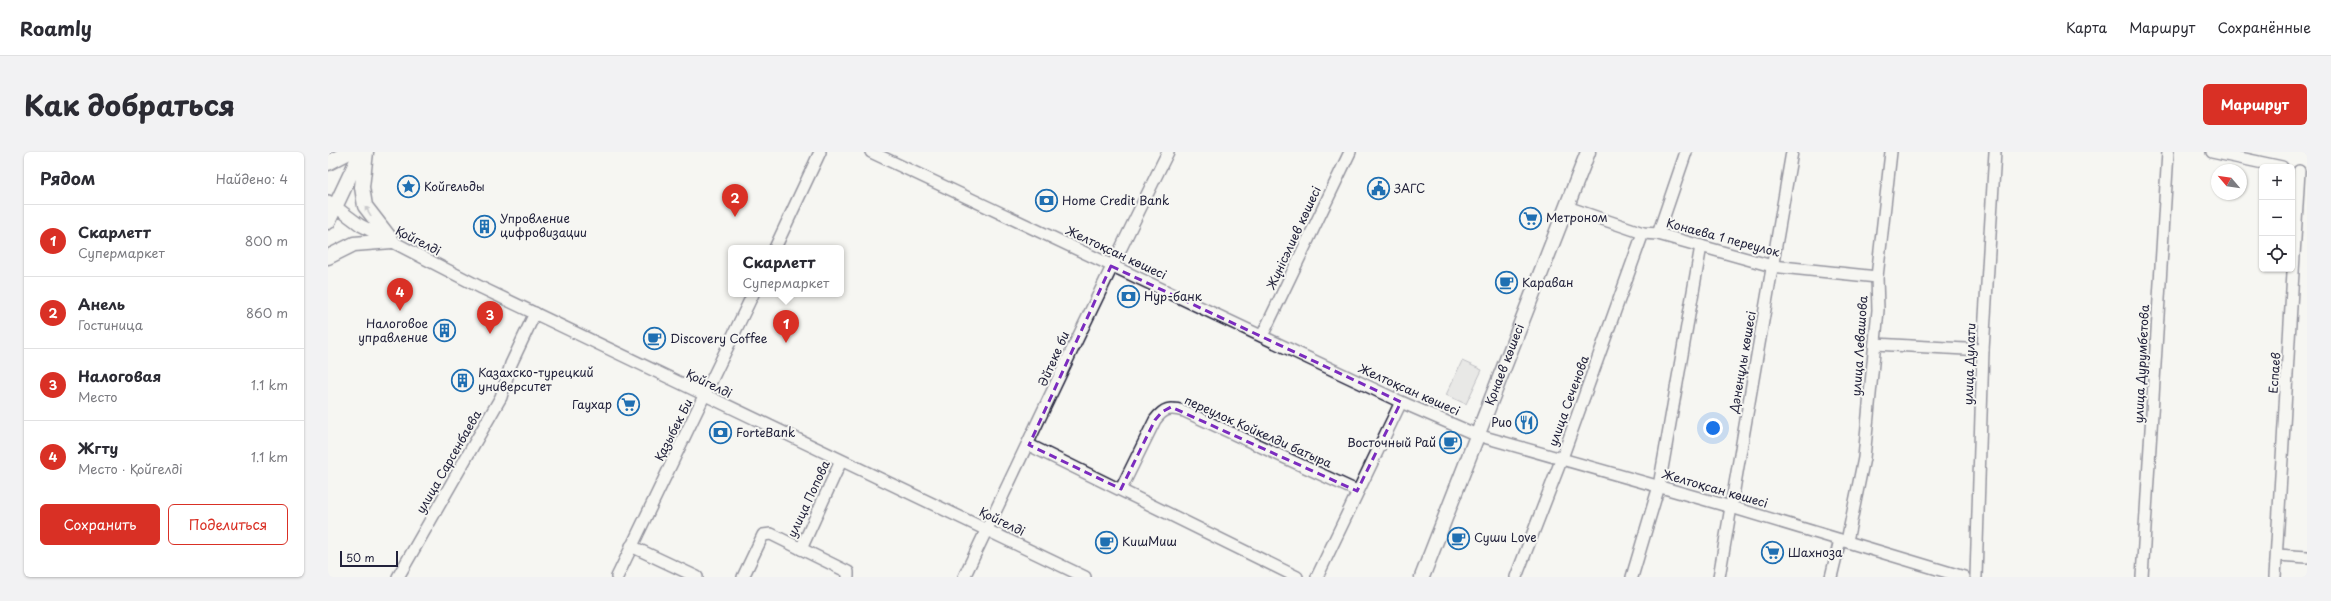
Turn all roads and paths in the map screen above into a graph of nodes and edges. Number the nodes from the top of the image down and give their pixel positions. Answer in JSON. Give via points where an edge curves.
{"nodes":[{"id":1,"x":349,"y":152,"type":"edge"},
{"id":2,"x":361,"y":152,"type":"edge"},
{"id":3,"x":366,"y":152,"type":"edge"},
{"id":4,"x":820,"y":152,"type":"edge"},
{"id":5,"x":871,"y":152,"type":"edge"},
{"id":6,"x":1168,"y":152,"type":"edge"},
{"id":7,"x":1350,"y":152,"type":"edge"},
{"id":8,"x":1588,"y":152,"type":"edge"},
{"id":9,"x":1686,"y":152,"type":"edge"},
{"id":10,"x":1792,"y":152,"type":"edge"},
{"id":11,"x":1891,"y":152,"type":"edge"},
{"id":12,"x":1995,"y":152,"type":"edge"},
{"id":13,"x":2168,"y":152,"type":"edge"},
{"id":14,"x":2212,"y":152,"type":"edge"},
{"id":15,"x":328,"y":163,"type":"edge"},
{"id":16,"x":2268,"y":164,"type":"edge"},
{"id":17,"x":2299,"y":171,"type":"edge"},
{"id":18,"x":331,"y":204,"type":"edge"},
{"id":19,"x":1567,"y":207,"type":"junction"},
{"id":20,"x":328,"y":222,"type":"edge"},
{"id":21,"x":1643,"y":233,"type":"junction"},
{"id":22,"x":1658,"y":234,"type":"junction"},
{"id":23,"x":392,"y":241,"type":"junction"},
{"id":24,"x":776,"y":245,"type":"edge"},
{"id":25,"x":1701,"y":246,"type":"junction"},
{"id":26,"x":328,"y":257,"type":"edge"},
{"id":27,"x":1112,"y":266,"type":"junction"},
{"id":28,"x":1772,"y":266,"type":"junction"},
{"id":29,"x":1877,"y":276,"type":"junction"},
{"id":30,"x":752,"y":297,"type":"edge"},
{"id":31,"x":535,"y":313,"type":"junction"},
{"id":32,"x":1262,"y":336,"type":"junction"},
{"id":33,"x":1875,"y":344,"type":"junction"},
{"id":34,"x":1983,"y":350,"type":"junction"},
{"id":35,"x":705,"y":397,"type":"junction"},
{"id":36,"x":1401,"y":402,"type":"junction"},
{"id":37,"x":1477,"y":435,"type":"junction"},
{"id":38,"x":1029,"y":445,"type":"junction"},
{"id":39,"x":1562,"y":458,"type":"junction"},
{"id":40,"x":841,"y":461,"type":"junction"},
{"id":41,"x":1659,"y":486,"type":"junction"},
{"id":42,"x":1121,"y":489,"type":"junction"},
{"id":43,"x":1357,"y":491,"type":"junction"},
{"id":44,"x":1731,"y":507,"type":"junction"},
{"id":45,"x":987,"y":529,"type":"junction"},
{"id":46,"x":1843,"y":540,"type":"junction"},
{"id":47,"x":631,"y":546,"type":"junction"},
{"id":48,"x":801,"y":549,"type":"junction"},
{"id":49,"x":2277,"y":555,"type":"junction"},
{"id":50,"x":2307,"y":557,"type":"edge"},
{"id":51,"x":398,"y":577,"type":"edge"},
{"id":52,"x":617,"y":577,"type":"edge"},
{"id":53,"x":697,"y":577,"type":"edge"},
{"id":54,"x":743,"y":577,"type":"edge"},
{"id":55,"x":848,"y":577,"type":"edge"},
{"id":56,"x":964,"y":577,"type":"edge"},
{"id":57,"x":1085,"y":577,"type":"edge"},
{"id":58,"x":1297,"y":577,"type":"edge"},
{"id":59,"x":1317,"y":577,"type":"edge"},
{"id":60,"x":1422,"y":577,"type":"edge"},
{"id":61,"x":1516,"y":577,"type":"edge"},
{"id":62,"x":1632,"y":577,"type":"edge"},
{"id":63,"x":1718,"y":577,"type":"edge"},
{"id":64,"x":1831,"y":577,"type":"edge"},
{"id":65,"x":1964,"y":577,"type":"edge"},
{"id":66,"x":1976,"y":577,"type":"edge"},
{"id":67,"x":2142,"y":577,"type":"edge"},
{"id":68,"x":2275,"y":577,"type":"edge"}],
"edges":[{"from":1,"to":15,"type":"main road"},
{"from":2,"to":18,"type":"main road"},
{"from":23,"to":3,"type":"main road","one_way":true,"via":[[365,206],[362,187]]},
{"from":4,"to":24,"type":"street"},
{"from":5,"to":27,"type":"street","name":"Желтоқсан көшесі"},
{"from":6,"to":27,"type":"street","name":"Әйтеке би"},
{"from":7,"to":32,"type":"street","name":"Жүнісәлиев көшесі"},
{"from":8,"to":19,"type":"main road","name":"Қонаев көшесі"},
{"from":9,"to":22,"type":"street"},
{"from":10,"to":28,"type":"street","name":"Дәненұлы көшесі"},
{"from":11,"to":29,"type":"street","name":"улица Левашова"},
{"from":12,"to":34,"type":"street","name":"улица Дулати"},
{"from":13,"to":67,"type":"street","name":"улица Дурумбетова"},
{"from":14,"to":16,"type":"street"},
{"from":17,"to":49,"type":"street","name":"Еспаев"},
{"from":18,"to":20,"type":"main road"},
{"from":18,"to":23,"type":"street","name":"Қойгелді","via":[[360,226]]},
{"from":19,"to":21,"type":"street","name":"Конаева 1 переулок"},
{"from":19,"to":37,"type":"main road","name":"Қонаев көшесі"},
{"from":21,"to":22,"type":"street","name":"Конаева 1 переулок"},
{"from":21,"to":39,"type":"street","name":"улица Сеченова"},
{"from":22,"to":25,"type":"street","name":"Конаева 1 переулок"},
{"from":23,"to":26,"type":"main road","via":[[354,244]]},
{"from":23,"to":31,"type":"street","name":"Қойгелді"},
{"from":25,"to":28,"type":"street","name":"Конаева 1 переулок"},
{"from":25,"to":41,"type":"street"},
{"from":27,"to":32,"type":"street","name":"Желтоқсан көшесі"},
{"from":27,"to":38,"type":"street","name":"Әйтеке би"},
{"from":28,"to":29,"type":"street","name":"Конаева 1 переулок"},
{"from":28,"to":44,"type":"street","name":"Дәненұлы көшесі"},
{"from":29,"to":33,"type":"street","name":"улица Левашова"},
{"from":30,"to":35,"type":"street","name":"Қазыбек Би"},
{"from":31,"to":35,"type":"street","name":"Қойгелді"},
{"from":31,"to":51,"type":"street","name":"улица Сарсенбаева","via":[[511,364],[501,396]]},
{"from":32,"to":36,"type":"street","name":"Желтоқсан көшесі"},
{"from":33,"to":34,"type":"street"},
{"from":33,"to":46,"type":"street","name":"улица Левашова","via":[[1864,458]]},
{"from":34,"to":66,"type":"street","name":"улица Дулати"},
{"from":35,"to":40,"type":"street","name":"Қойгелді"},
{"from":35,"to":47,"type":"street","name":"Қазыбек Би"},
{"from":36,"to":37,"type":"street","name":"Желтоқсан көшесі"},
{"from":36,"to":43,"type":"street"},
{"from":37,"to":39,"type":"street","name":"Желтоқсан көшесі"},
{"from":37,"to":60,"type":"main road","name":"Қонаев көшесі"},
{"from":38,"to":42,"type":"street"},
{"from":38,"to":45,"type":"street","name":"Әйтеке би"},
{"from":39,"to":41,"type":"street","name":"Желтоқсан көшесі"},
{"from":39,"to":61,"type":"street","name":"улица Сеченова"},
{"from":40,"to":45,"type":"street","name":"Қойгелді"},
{"from":40,"to":48,"type":"street","name":"улица Попова"},
{"from":41,"to":44,"type":"street","name":"Желтоқсан көшесі"},
{"from":41,"to":62,"type":"street"},
{"from":42,"to":43,"type":"street","name":"переулок Койкелди батыра","via":[[1155,420],[1162,412],[1171,408],[1184,411]]},
{"from":42,"to":58,"type":"street"},
{"from":43,"to":59,"type":"street"},
{"from":44,"to":46,"type":"street","name":"Желтоқсан көшесі"},
{"from":44,"to":63,"type":"street","name":"Дәненұлы көшесі"},
{"from":45,"to":56,"type":"street","name":"Әйтеке би"},
{"from":45,"to":57,"type":"street","name":"Қойгелді"},
{"from":46,"to":64,"type":"street","name":"улица Левашова"},
{"from":46,"to":65,"type":"street","name":"Желтоқсан көшесі"},
{"from":47,"to":52,"type":"street","name":"Қазыбек Би"},
{"from":47,"to":53,"type":"street"},
{"from":48,"to":54,"type":"street","name":"улица Попова","via":[[771,534],[763,536]]},
{"from":48,"to":55,"type":"street","name":"улица Попова","via":[[848,572]]},
{"from":49,"to":50,"type":"street"},
{"from":49,"to":68,"type":"street","name":"Еспаев"}]}
